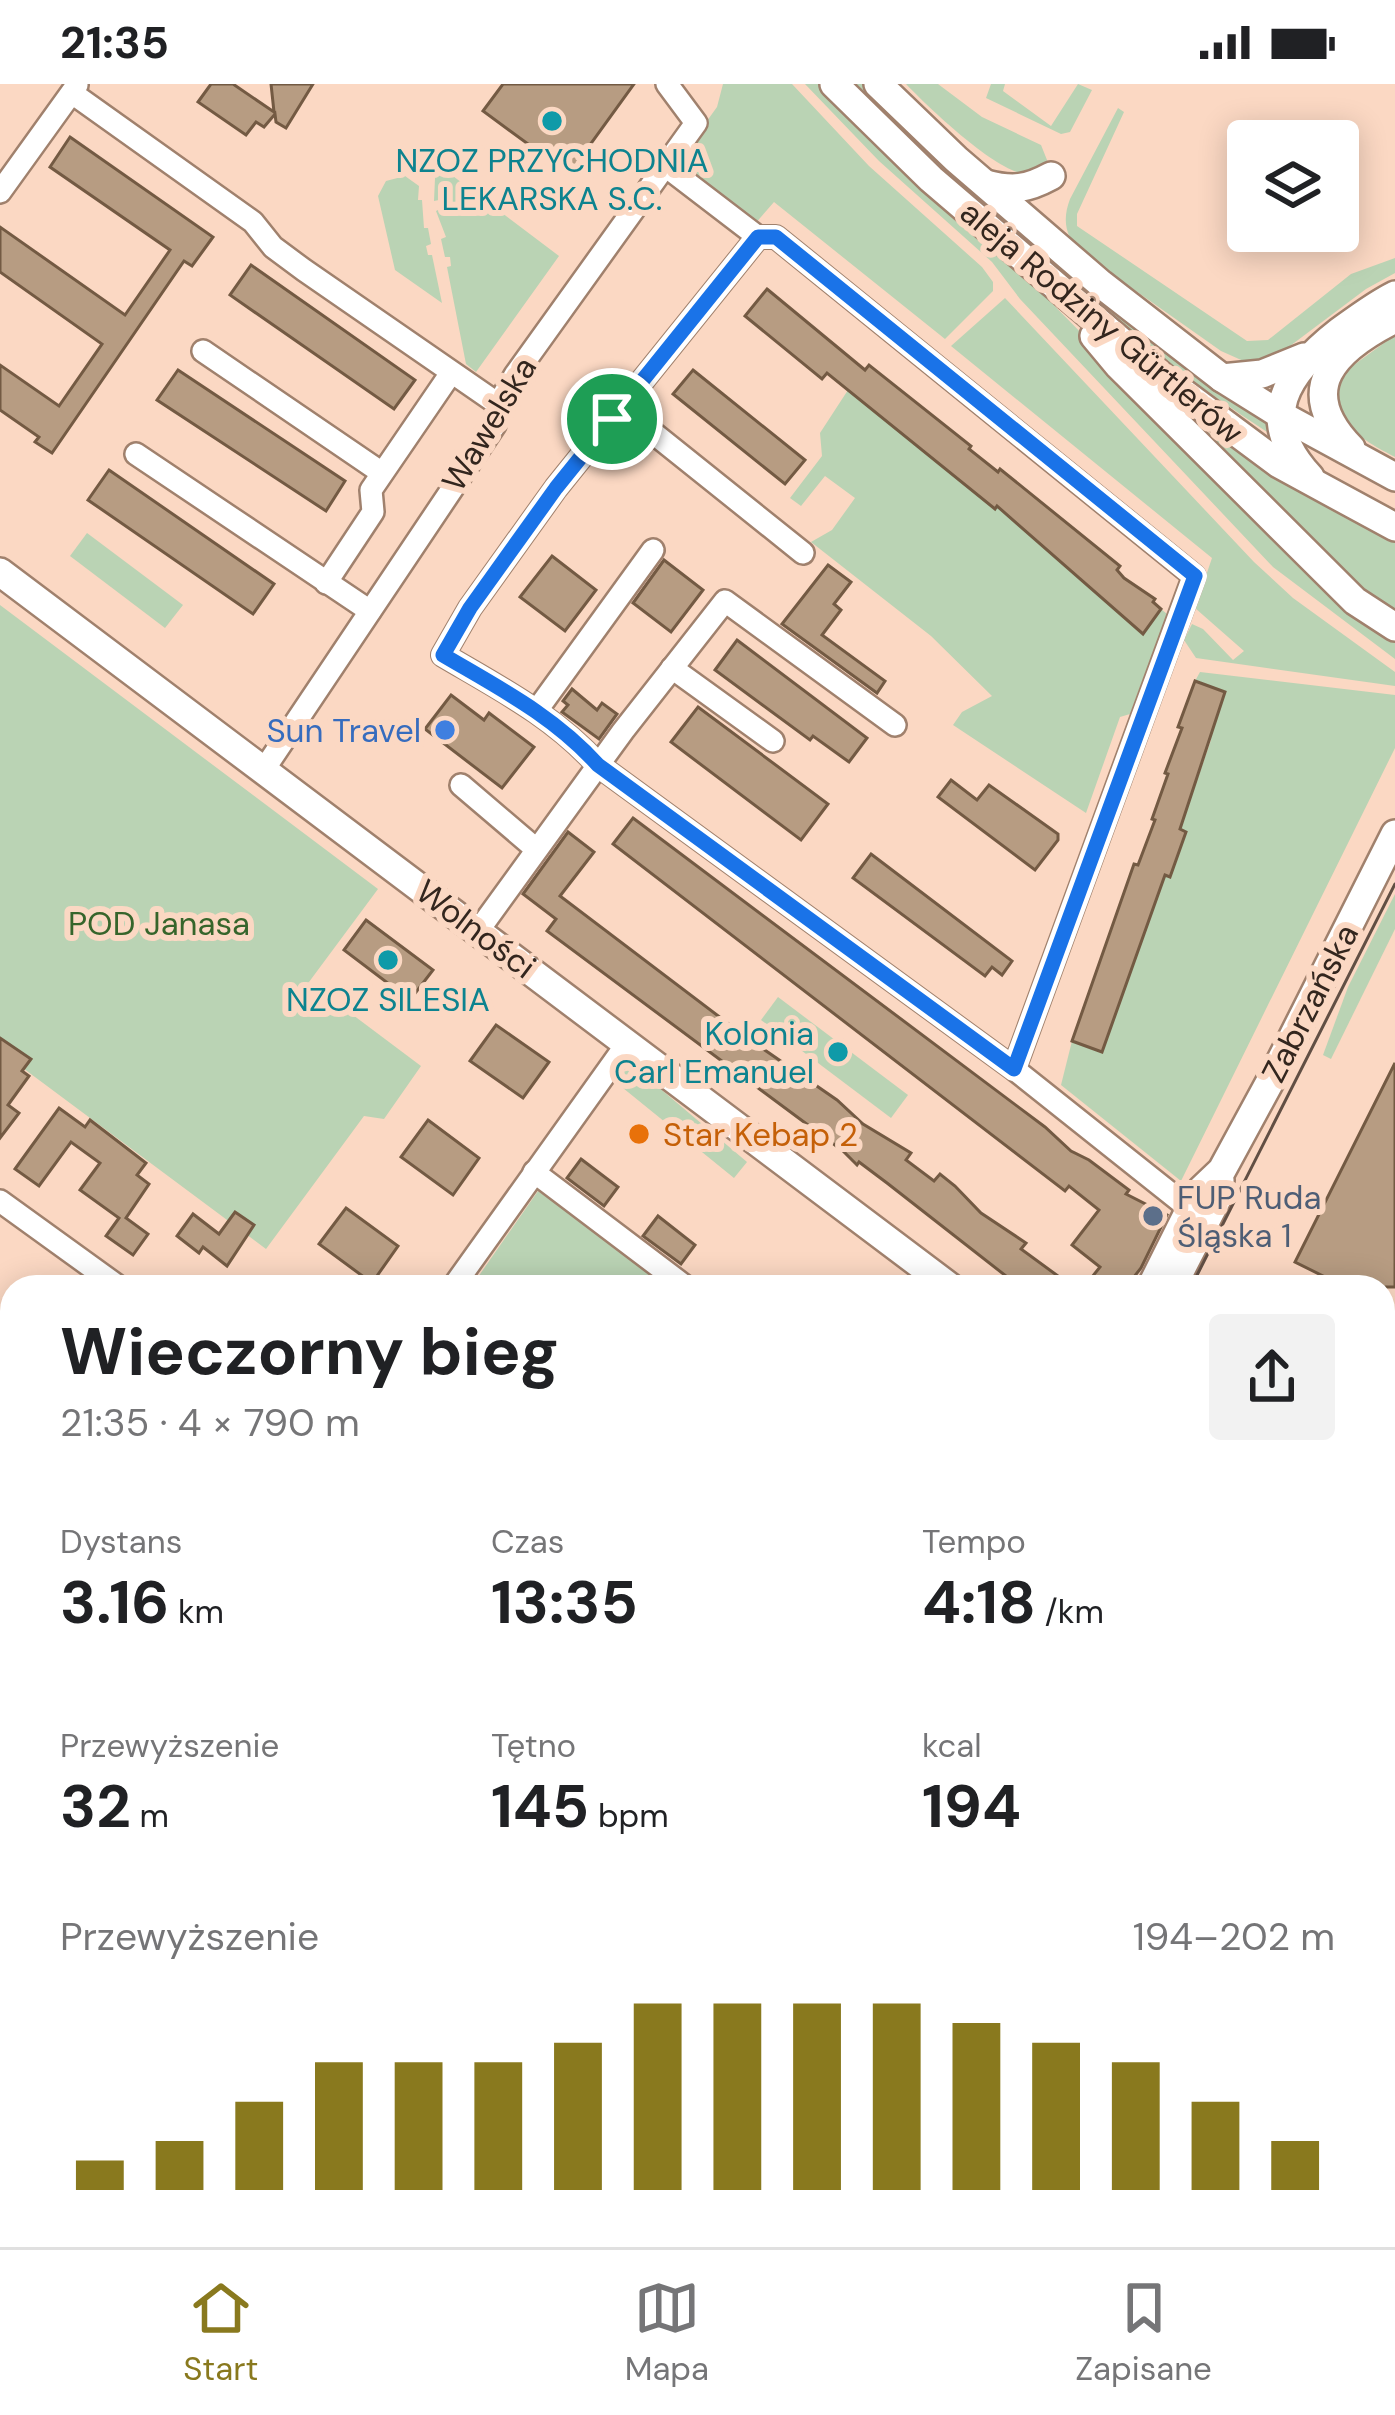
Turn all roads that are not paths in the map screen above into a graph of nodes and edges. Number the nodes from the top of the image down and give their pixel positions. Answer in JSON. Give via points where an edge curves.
{"nodes":[{"id":1,"x":668,"y":84,"type":"edge"},
{"id":2,"x":834,"y":84,"type":"edge"},
{"id":3,"x":878,"y":84,"type":"edge"},
{"id":4,"x":75,"y":88,"type":"edge"},
{"id":5,"x":664,"y":165,"type":"junction"},
{"id":6,"x":986,"y":184,"type":"junction"},
{"id":7,"x":0,"y":192,"type":"edge"},
{"id":8,"x":758,"y":237,"type":"junction"},
{"id":9,"x":1051,"y":241,"type":"junction"},
{"id":10,"x":1049,"y":282,"type":"junction"},
{"id":11,"x":1395,"y":296,"type":"edge"},
{"id":12,"x":1395,"y":319,"type":"edge"},
{"id":13,"x":203,"y":351,"type":"dead end"},
{"id":14,"x":1313,"y":352,"type":"junction"},
{"id":15,"x":452,"y":373,"type":"junction"},
{"id":16,"x":1222,"y":378,"type":"junction"},
{"id":17,"x":498,"y":404,"type":"junction"},
{"id":18,"x":622,"y":408,"type":"junction"},
{"id":19,"x":1281,"y":416,"type":"junction"},
{"id":20,"x":136,"y":454,"type":"dead end"},
{"id":21,"x":1368,"y":462,"type":"junction"},
{"id":22,"x":382,"y":473,"type":"junction"},
{"id":23,"x":1395,"y":477,"type":"edge"},
{"id":24,"x":1322,"y":489,"type":"junction"},
{"id":25,"x":1395,"y":527,"type":"edge"},
{"id":26,"x":653,"y":550,"type":"dead end"},
{"id":27,"x":803,"y":553,"type":"dead end"},
{"id":28,"x":0,"y":572,"type":"edge"},
{"id":29,"x":326,"y":583,"type":"junction"},
{"id":30,"x":370,"y":611,"type":"junction"},
{"id":31,"x":1395,"y":627,"type":"edge"},
{"id":32,"x":672,"y":668,"type":"junction"},
{"id":33,"x":537,"y":710,"type":"junction"},
{"id":34,"x":895,"y":725,"type":"dead end"},
{"id":35,"x":773,"y":741,"type":"dead end"},
{"id":36,"x":598,"y":765,"type":"junction"},
{"id":37,"x":263,"y":771,"type":"junction"},
{"id":38,"x":461,"y":785,"type":"dead end"},
{"id":39,"x":1395,"y":834,"type":"edge"},
{"id":40,"x":536,"y":849,"type":"junction"},
{"id":41,"x":478,"y":931,"type":"junction"},
{"id":42,"x":628,"y":1042,"type":"junction"},
{"id":43,"x":1014,"y":1069,"type":"junction"},
{"id":44,"x":1222,"y":1170,"type":"junction"},
{"id":45,"x":534,"y":1172,"type":"junction"},
{"id":46,"x":0,"y":1201,"type":"edge"},
{"id":47,"x":1184,"y":1206,"type":"junction"},
{"id":48,"x":95,"y":1275,"type":"edge"},
{"id":49,"x":461,"y":1275,"type":"edge"},
{"id":50,"x":670,"y":1275,"type":"edge"},
{"id":51,"x":934,"y":1275,"type":"edge"},
{"id":52,"x":1156,"y":1275,"type":"edge"},
{"id":53,"x":1178,"y":1275,"type":"edge"}],
"edges":[{"from":1,"to":5,"type":"street","name":"Wawelska","via":[[696,122]]},
{"from":2,"to":10,"type":"street","name":"aleja Rodziny Gürtlerów"},
{"from":3,"to":6,"type":"street","name":"aleja Rodziny Gürtlerów"},
{"from":4,"to":7,"type":"street"},
{"from":4,"to":15,"type":"street","via":[[253,221],[304,270]]},
{"from":5,"to":8,"type":"street"},
{"from":5,"to":17,"type":"street","name":"Wawelska"},
{"from":6,"to":9,"type":"street","name":"aleja Rodziny Gürtlerów"},
{"from":6,"to":9,"type":"street","via":[[1011,190],[1051,176],[1044,222]]},
{"from":8,"to":18,"type":"street"},
{"from":8,"to":43,"type":"street","via":[[776,237],[1195,576]]},
{"from":9,"to":16,"type":"street","name":"aleja Rodziny Gürtlerów"},
{"from":10,"to":24,"type":"street","name":"aleja Rodziny Gürtlerów","via":[[1235,434]]},
{"from":10,"to":31,"type":"street","via":[[1119,366],[1355,601]]},
{"from":11,"to":14,"type":"street"},
{"from":12,"to":21,"type":"street","via":[[1342,354],[1323,385],[1332,427]]},
{"from":13,"to":22,"type":"street"},
{"from":14,"to":16,"type":"street","via":[[1262,374]]},
{"from":14,"to":19,"type":"street","via":[[1292,377]]},
{"from":15,"to":17,"type":"street"},
{"from":15,"to":22,"type":"street"},
{"from":16,"to":19,"type":"street","name":"aleja Rodziny Gürtlerów"},
{"from":17,"to":30,"type":"street","name":"Wawelska","via":[[495,425]]},
{"from":18,"to":27,"type":"street"},
{"from":18,"to":33,"type":"street","via":[[443,649]]},
{"from":19,"to":21,"type":"street","name":"aleja Rodziny Gürtlerów"},
{"from":19,"to":24,"type":"street","via":[[1294,458]]},
{"from":20,"to":29,"type":"street"},
{"from":21,"to":23,"type":"street","name":"aleja Rodziny Gürtlerów"},
{"from":22,"to":29,"type":"street","via":[[371,490],[374,512]]},
{"from":24,"to":25,"type":"street","name":"aleja Rodziny Gürtlerów"},
{"from":26,"to":33,"type":"street"},
{"from":28,"to":37,"type":"street","name":"Wolności"},
{"from":29,"to":30,"type":"street"},
{"from":30,"to":37,"type":"street","name":"Wawelska"},
{"from":32,"to":34,"type":"street","via":[[724,601]]},
{"from":32,"to":35,"type":"street"},
{"from":32,"to":36,"type":"street"},
{"from":33,"to":36,"type":"street"},
{"from":36,"to":40,"type":"street"},
{"from":36,"to":43,"type":"street"},
{"from":37,"to":41,"type":"street","name":"Wolności"},
{"from":38,"to":40,"type":"street"},
{"from":39,"to":44,"type":"street","name":"Zabrzańska"},
{"from":40,"to":41,"type":"street"},
{"from":41,"to":42,"type":"street","name":"Wolności"},
{"from":42,"to":45,"type":"street"},
{"from":42,"to":51,"type":"street","name":"Wolności"},
{"from":43,"to":47,"type":"street"},
{"from":44,"to":47,"type":"street","name":"Zabrzańska"},
{"from":44,"to":53,"type":"street","name":"Zabrzańska"},
{"from":45,"to":49,"type":"street"},
{"from":45,"to":50,"type":"street"},
{"from":46,"to":48,"type":"street"},
{"from":47,"to":52,"type":"street","name":"Zabrzańska"}]}
